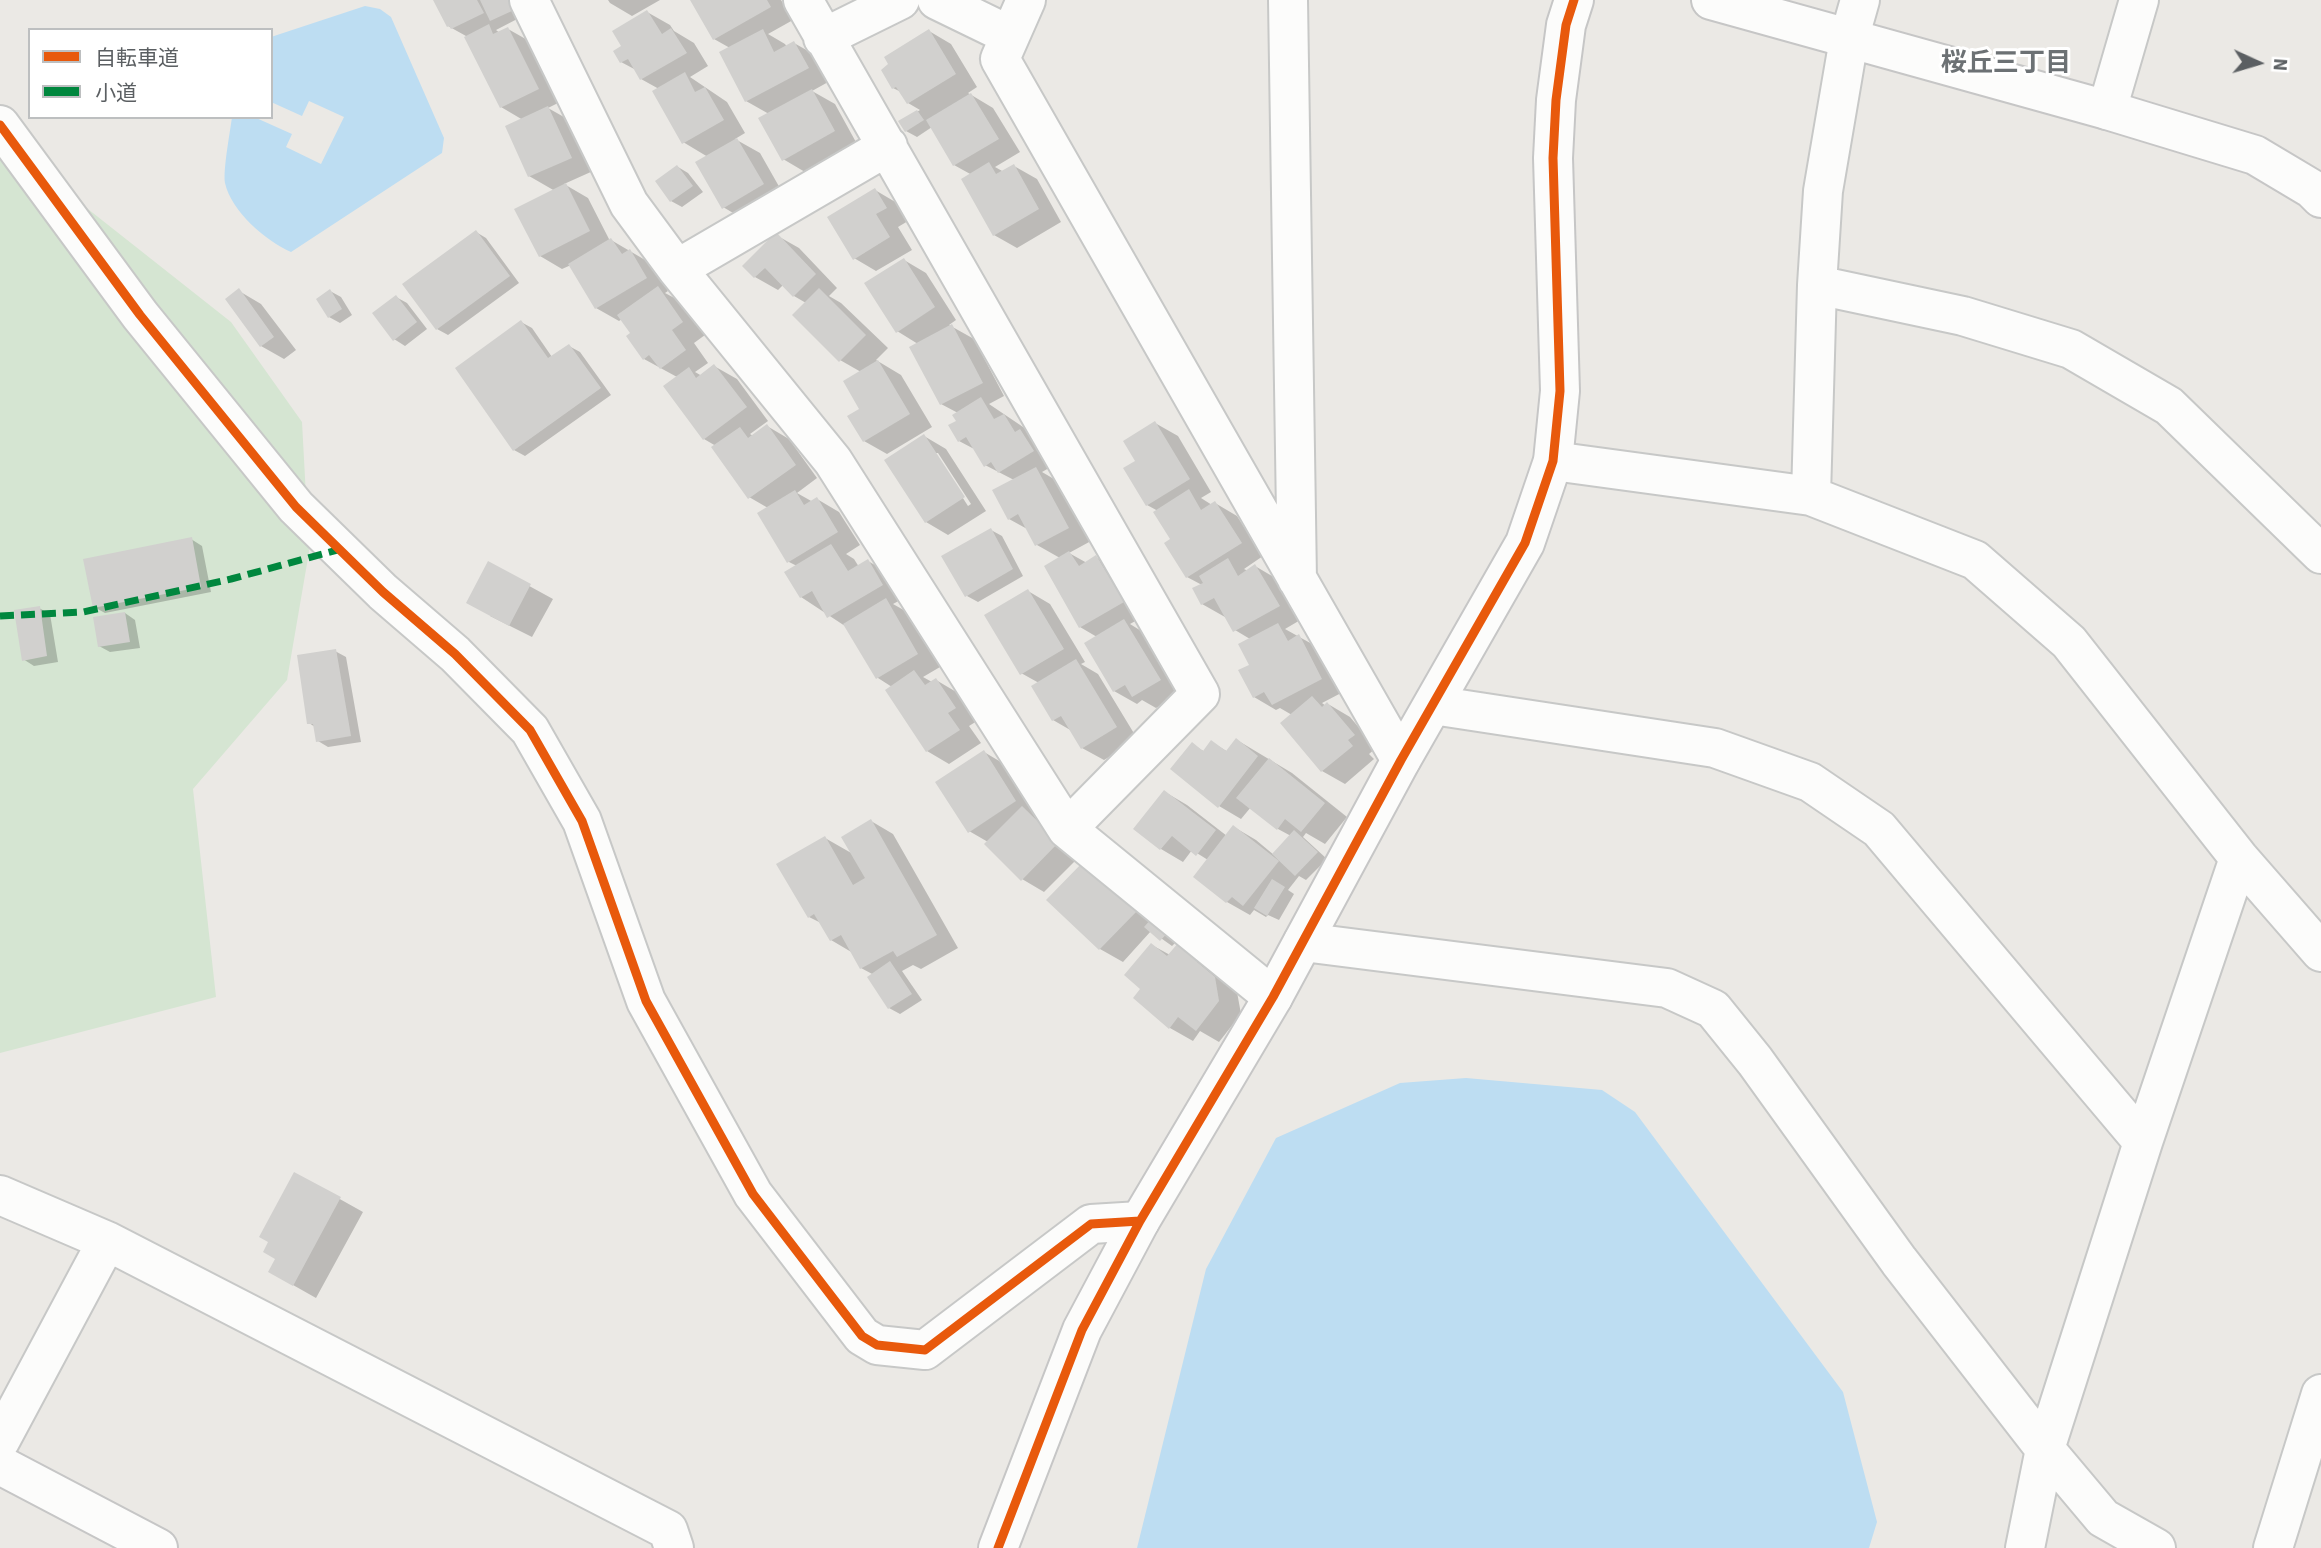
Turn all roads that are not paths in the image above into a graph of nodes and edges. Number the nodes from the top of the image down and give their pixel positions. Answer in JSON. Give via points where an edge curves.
{"nodes":[{"id":1,"x":529,"y":0,"type":"edge"},
{"id":2,"x":803,"y":0,"type":"edge"},
{"id":3,"x":900,"y":0,"type":"edge"},
{"id":4,"x":937,"y":0,"type":"edge"},
{"id":5,"x":1026,"y":0,"type":"edge"},
{"id":6,"x":1288,"y":0,"type":"edge"},
{"id":7,"x":1574,"y":0,"type":"edge"},
{"id":8,"x":1711,"y":0,"type":"edge"},
{"id":9,"x":1860,"y":0,"type":"edge"},
{"id":10,"x":2139,"y":0,"type":"edge"},
{"id":11,"x":1009,"y":35,"type":"junction"},
{"id":12,"x":824,"y":38,"type":"junction"},
{"id":13,"x":1849,"y":39,"type":"junction"},
{"id":14,"x":2107,"y":110,"type":"junction"},
{"id":15,"x":0,"y":125,"type":"edge"},
{"id":16,"x":888,"y":146,"type":"junction"},
{"id":17,"x":2321,"y":198,"type":"edge"},
{"id":18,"x":677,"y":269,"type":"junction"},
{"id":19,"x":1817,"y":285,"type":"junction"},
{"id":20,"x":1553,"y":461,"type":"junction"},
{"id":21,"x":1811,"y":496,"type":"junction"},
{"id":22,"x":2321,"y":554,"type":"edge"},
{"id":23,"x":1297,"y":581,"type":"junction"},
{"id":24,"x":1433,"y":705,"type":"junction"},
{"id":25,"x":1401,"y":760,"type":"junction"},
{"id":26,"x":1067,"y":829,"type":"junction"},
{"id":27,"x":2239,"y":858,"type":"junction"},
{"id":28,"x":1303,"y":942,"type":"junction"},
{"id":29,"x":2321,"y":952,"type":"edge"},
{"id":30,"x":1273,"y":997,"type":"junction"},
{"id":31,"x":2143,"y":1142,"type":"junction"},
{"id":32,"x":0,"y":1195,"type":"edge"},
{"id":33,"x":1140,"y":1221,"type":"junction"},
{"id":34,"x":107,"y":1241,"type":"junction"},
{"id":35,"x":2321,"y":1394,"type":"edge"},
{"id":36,"x":0,"y":1441,"type":"edge"},
{"id":37,"x":2045,"y":1449,"type":"junction"},
{"id":38,"x":0,"y":1465,"type":"edge"},
{"id":39,"x":158,"y":1548,"type":"edge"},
{"id":40,"x":674,"y":1548,"type":"edge"},
{"id":41,"x":998,"y":1548,"type":"edge"},
{"id":42,"x":2025,"y":1548,"type":"edge"},
{"id":43,"x":2157,"y":1548,"type":"edge"},
{"id":44,"x":2273,"y":1548,"type":"edge"}],
"edges":[{"from":1,"to":18,"type":"street","via":[[629,204]]},
{"from":2,"to":12,"type":"street"},
{"from":3,"to":12,"type":"street"},
{"from":4,"to":11,"type":"street"},
{"from":5,"to":11,"type":"street"},
{"from":6,"to":23,"type":"street"},
{"from":7,"to":20,"type":"street","via":[[1556,100],[1553,158],[1560,391]]},
{"from":8,"to":13,"type":"street"},
{"from":9,"to":13,"type":"street"},
{"from":10,"to":14,"type":"street"},
{"from":11,"to":23,"type":"street","via":[[1000,59]]},
{"from":12,"to":16,"type":"street"},
{"from":13,"to":14,"type":"street"},
{"from":13,"to":19,"type":"street","via":[[1823,191]]},
{"from":14,"to":17,"type":"street","via":[[2255,155]]},
{"from":15,"to":33,"type":"street","via":[[140,315],[296,508],[455,654],[530,730],[582,821],[646,1002],[752,1194],[862,1336],[877,1345],[925,1350],[1091,1224]]},
{"from":16,"to":18,"type":"street"},
{"from":16,"to":26,"type":"street","via":[[1200,694]]},
{"from":18,"to":26,"type":"street","via":[[833,461]]},
{"from":19,"to":21,"type":"street"},
{"from":19,"to":22,"type":"street","via":[[1963,316],[2071,349],[2169,406]]},
{"from":20,"to":21,"type":"street"},
{"from":20,"to":24,"type":"street","via":[[1525,543]]},
{"from":21,"to":27,"type":"street","via":[[1975,560],[2068,642]]},
{"from":23,"to":25,"type":"street"},
{"from":24,"to":25,"type":"street"},
{"from":24,"to":31,"type":"street","via":[[1714,748],[1810,782],[1879,829]]},
{"from":25,"to":28,"type":"street"},
{"from":26,"to":30,"type":"street"},
{"from":27,"to":29,"type":"street"},
{"from":27,"to":31,"type":"street"},
{"from":28,"to":30,"type":"street"},
{"from":28,"to":37,"type":"street","via":[[1667,988],[1713,1009]]},
{"from":30,"to":33,"type":"street"},
{"from":31,"to":37,"type":"street"},
{"from":32,"to":34,"type":"street"},
{"from":33,"to":41,"type":"street","via":[[1082,1330]]},
{"from":34,"to":36,"type":"street"},
{"from":34,"to":40,"type":"street","via":[[668,1530]]},
{"from":35,"to":44,"type":"street"},
{"from":37,"to":42,"type":"street"},
{"from":37,"to":43,"type":"street","via":[[2104,1518]]},
{"from":38,"to":39,"type":"street"}]}
